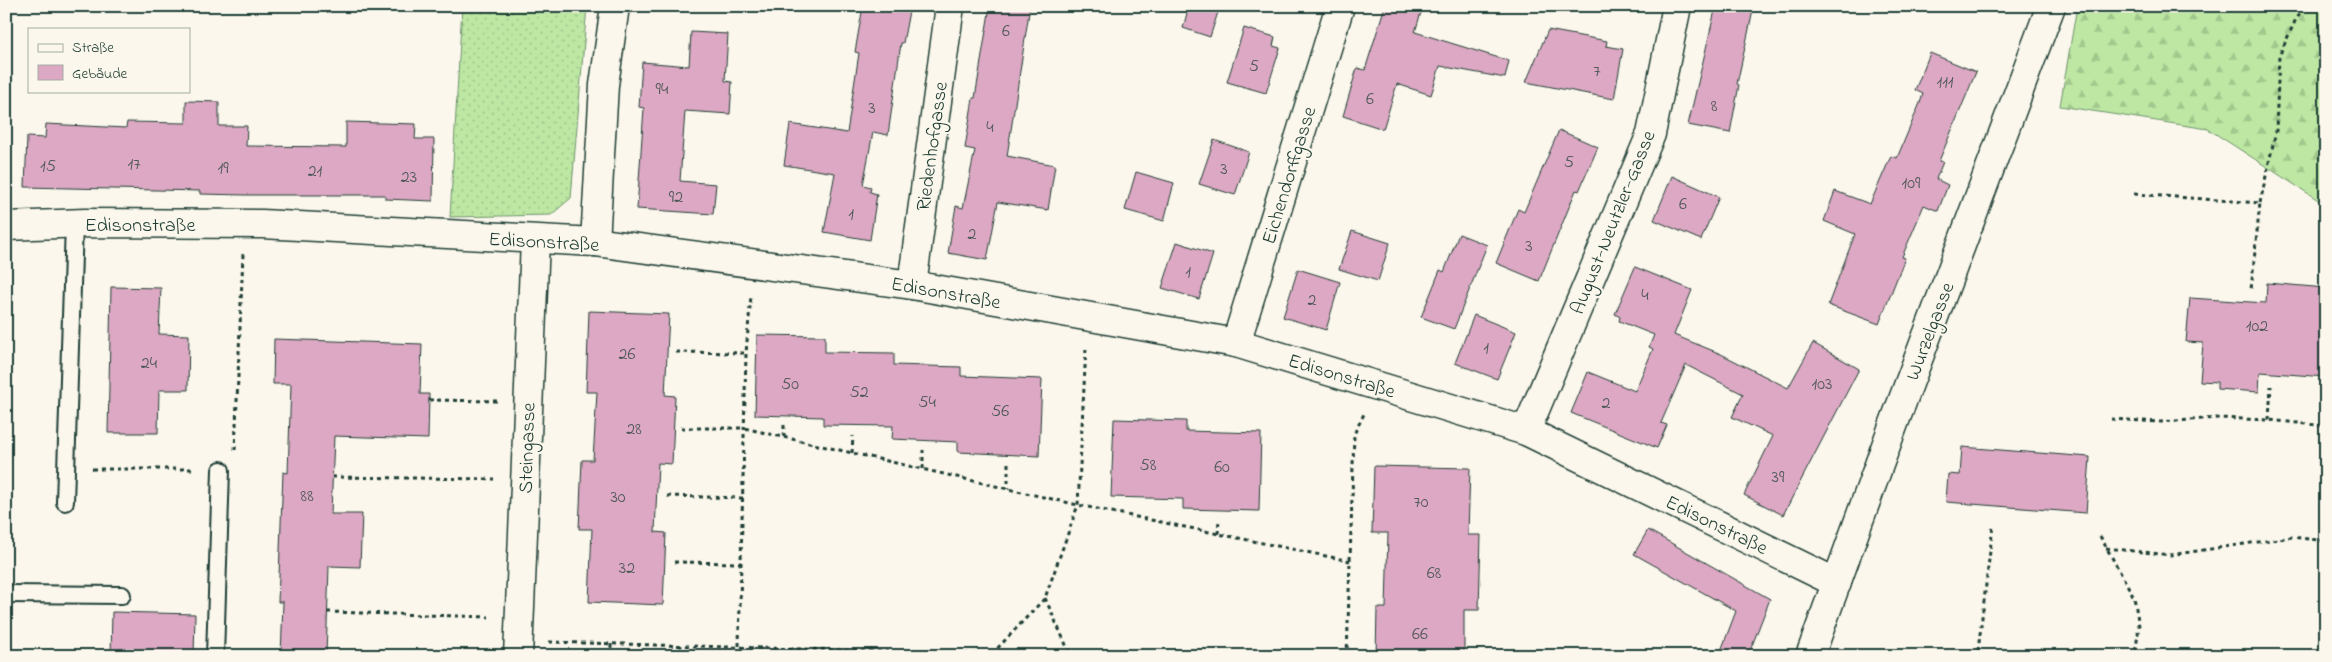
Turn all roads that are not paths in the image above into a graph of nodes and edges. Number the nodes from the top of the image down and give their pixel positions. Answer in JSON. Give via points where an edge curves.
{"nodes":[{"id":1,"x":615,"y":6,"type":"edge"},
{"id":2,"x":950,"y":6,"type":"edge"},
{"id":3,"x":1340,"y":6,"type":"edge"},
{"id":4,"x":1677,"y":6,"type":"edge"},
{"id":5,"x":2050,"y":6,"type":"edge"},
{"id":6,"x":74,"y":224,"type":"junction"},
{"id":7,"x":6,"y":226,"type":"edge"},
{"id":8,"x":534,"y":240,"type":"junction"},
{"id":9,"x":595,"y":242,"type":"junction"},
{"id":10,"x":912,"y":285,"type":"junction"},
{"id":11,"x":1236,"y":343,"type":"junction"},
{"id":12,"x":1526,"y":431,"type":"junction"},
{"id":13,"x":221,"y":470,"type":"road end"},
{"id":14,"x":65,"y":502,"type":"dead end"},
{"id":15,"x":1837,"y":583,"type":"junction"},
{"id":16,"x":6,"y":594,"type":"edge"},
{"id":17,"x":122,"y":596,"type":"dead end"},
{"id":18,"x":519,"y":638,"type":"edge"},
{"id":19,"x":215,"y":656,"type":"edge"},
{"id":20,"x":1810,"y":656,"type":"edge"}],
"edges":[{"from":1,"to":9,"type":"street","via":[[604,85]]},
{"from":2,"to":10,"type":"street","name":"Riedenhofgasse"},
{"from":3,"to":11,"type":"street","name":"Eichendorffgasse"},
{"from":4,"to":12,"type":"street","name":"August-Neutzler-Gasse","via":[[1650,134]]},
{"from":5,"to":15,"type":"street","name":"Wurzelgasse"},
{"from":6,"to":7,"type":"street","name":"Edisonstraße"},
{"from":6,"to":8,"type":"street","name":"Edisonstraße","via":[[244,224]]},
{"from":6,"to":14,"type":"lane"},
{"from":8,"to":9,"type":"street","name":"Edisonstraße"},
{"from":8,"to":18,"type":"street","name":"Steingasse"},
{"from":9,"to":10,"type":"street","name":"Edisonstraße"},
{"from":10,"to":11,"type":"street","name":"Edisonstraße"},
{"from":11,"to":12,"type":"street","name":"Edisonstraße"},
{"from":12,"to":15,"type":"street","name":"Edisonstraße"},
{"from":13,"to":19,"type":"lane"},
{"from":15,"to":20,"type":"street","name":"Wurzelgasse"},
{"from":16,"to":17,"type":"lane"}]}
